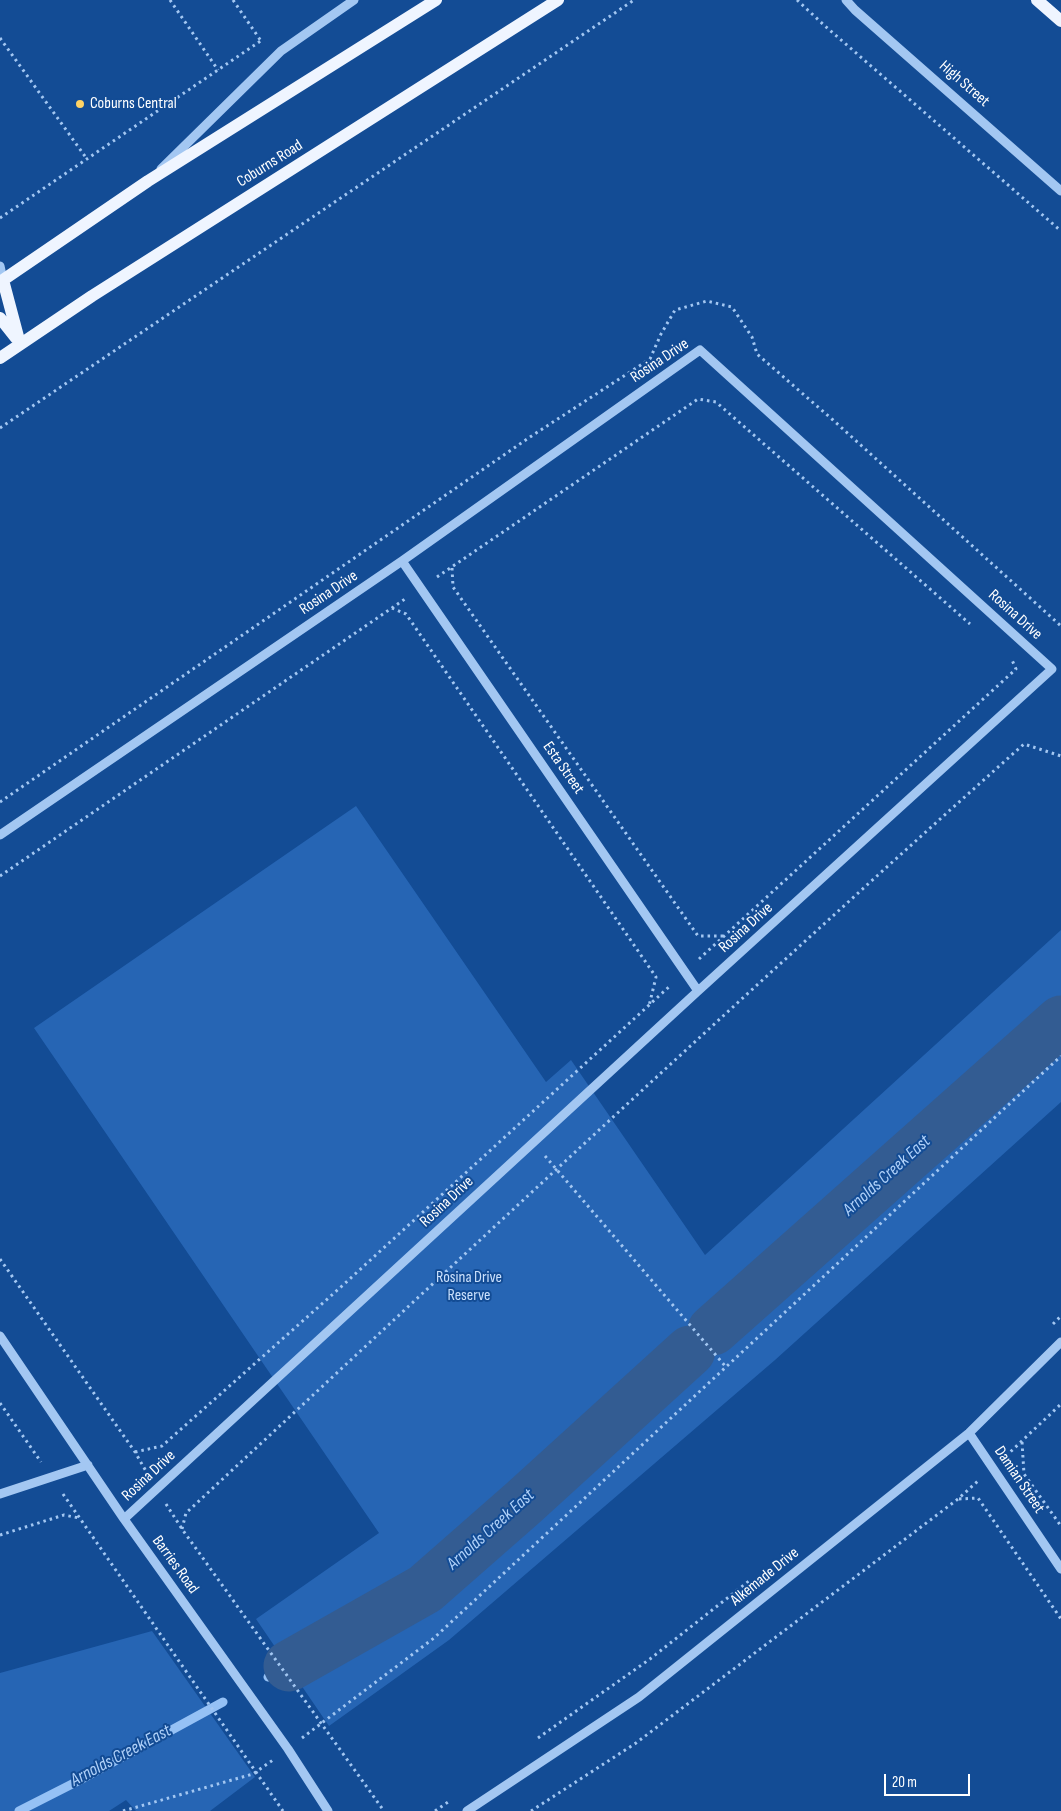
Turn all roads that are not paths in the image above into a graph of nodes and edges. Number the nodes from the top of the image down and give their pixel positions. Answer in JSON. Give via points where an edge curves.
{"nodes":[{"id":1,"x":354,"y":0,"type":"edge"},
{"id":2,"x":436,"y":0,"type":"edge"},
{"id":3,"x":558,"y":0,"type":"edge"},
{"id":4,"x":846,"y":0,"type":"edge"},
{"id":5,"x":1037,"y":0,"type":"edge"},
{"id":6,"x":1061,"y":22,"type":"edge"},
{"id":7,"x":148,"y":181,"type":"junction"},
{"id":8,"x":1061,"y":191,"type":"edge"},
{"id":9,"x":0,"y":266,"type":"edge"},
{"id":10,"x":2,"y":281,"type":"edge"},
{"id":11,"x":0,"y":318,"type":"edge"},
{"id":12,"x":20,"y":344,"type":"junction"},
{"id":13,"x":0,"y":358,"type":"edge"},
{"id":14,"x":402,"y":561,"type":"junction"},
{"id":15,"x":0,"y":834,"type":"edge"},
{"id":16,"x":698,"y":991,"type":"junction"},
{"id":17,"x":0,"y":1336,"type":"edge"},
{"id":18,"x":1061,"y":1342,"type":"edge"},
{"id":19,"x":970,"y":1433,"type":"junction"},
{"id":20,"x":88,"y":1465,"type":"junction"},
{"id":21,"x":0,"y":1494,"type":"edge"},
{"id":22,"x":124,"y":1520,"type":"junction"},
{"id":23,"x":1061,"y":1568,"type":"edge"},
{"id":24,"x":328,"y":1811,"type":"edge"},
{"id":25,"x":467,"y":1811,"type":"edge"}],
"edges":[{"from":1,"to":7,"type":"street","via":[[280,51]]},
{"from":2,"to":7,"type":"main road"},
{"from":3,"to":12,"type":"main road","name":"Coburns Road"},
{"from":4,"to":8,"type":"street","name":"High Street"},
{"from":5,"to":6,"type":"main road"},
{"from":7,"to":10,"type":"main road"},
{"from":9,"to":10,"type":"street"},
{"from":10,"to":12,"type":"main road"},
{"from":11,"to":12,"type":"main road"},
{"from":12,"to":13,"type":"main road","name":"Coburns Road"},
{"from":14,"to":15,"type":"street","name":"Rosina Drive"},
{"from":14,"to":16,"type":"street","name":"Esta Street"},
{"from":14,"to":16,"type":"street","name":"Rosina Drive","via":[[700,350],[1052,669]]},
{"from":16,"to":22,"type":"street","name":"Rosina Drive"},
{"from":17,"to":20,"type":"street","name":"Barries Road"},
{"from":18,"to":19,"type":"street","name":"Alkemade Drive"},
{"from":19,"to":23,"type":"street","name":"Damian Street"},
{"from":19,"to":25,"type":"street","name":"Alkemade Drive","via":[[639,1697]]},
{"from":20,"to":21,"type":"street"},
{"from":20,"to":22,"type":"street","name":"Barries Road"},
{"from":22,"to":24,"type":"street","name":"Barries Road","via":[[288,1749]]}]}
